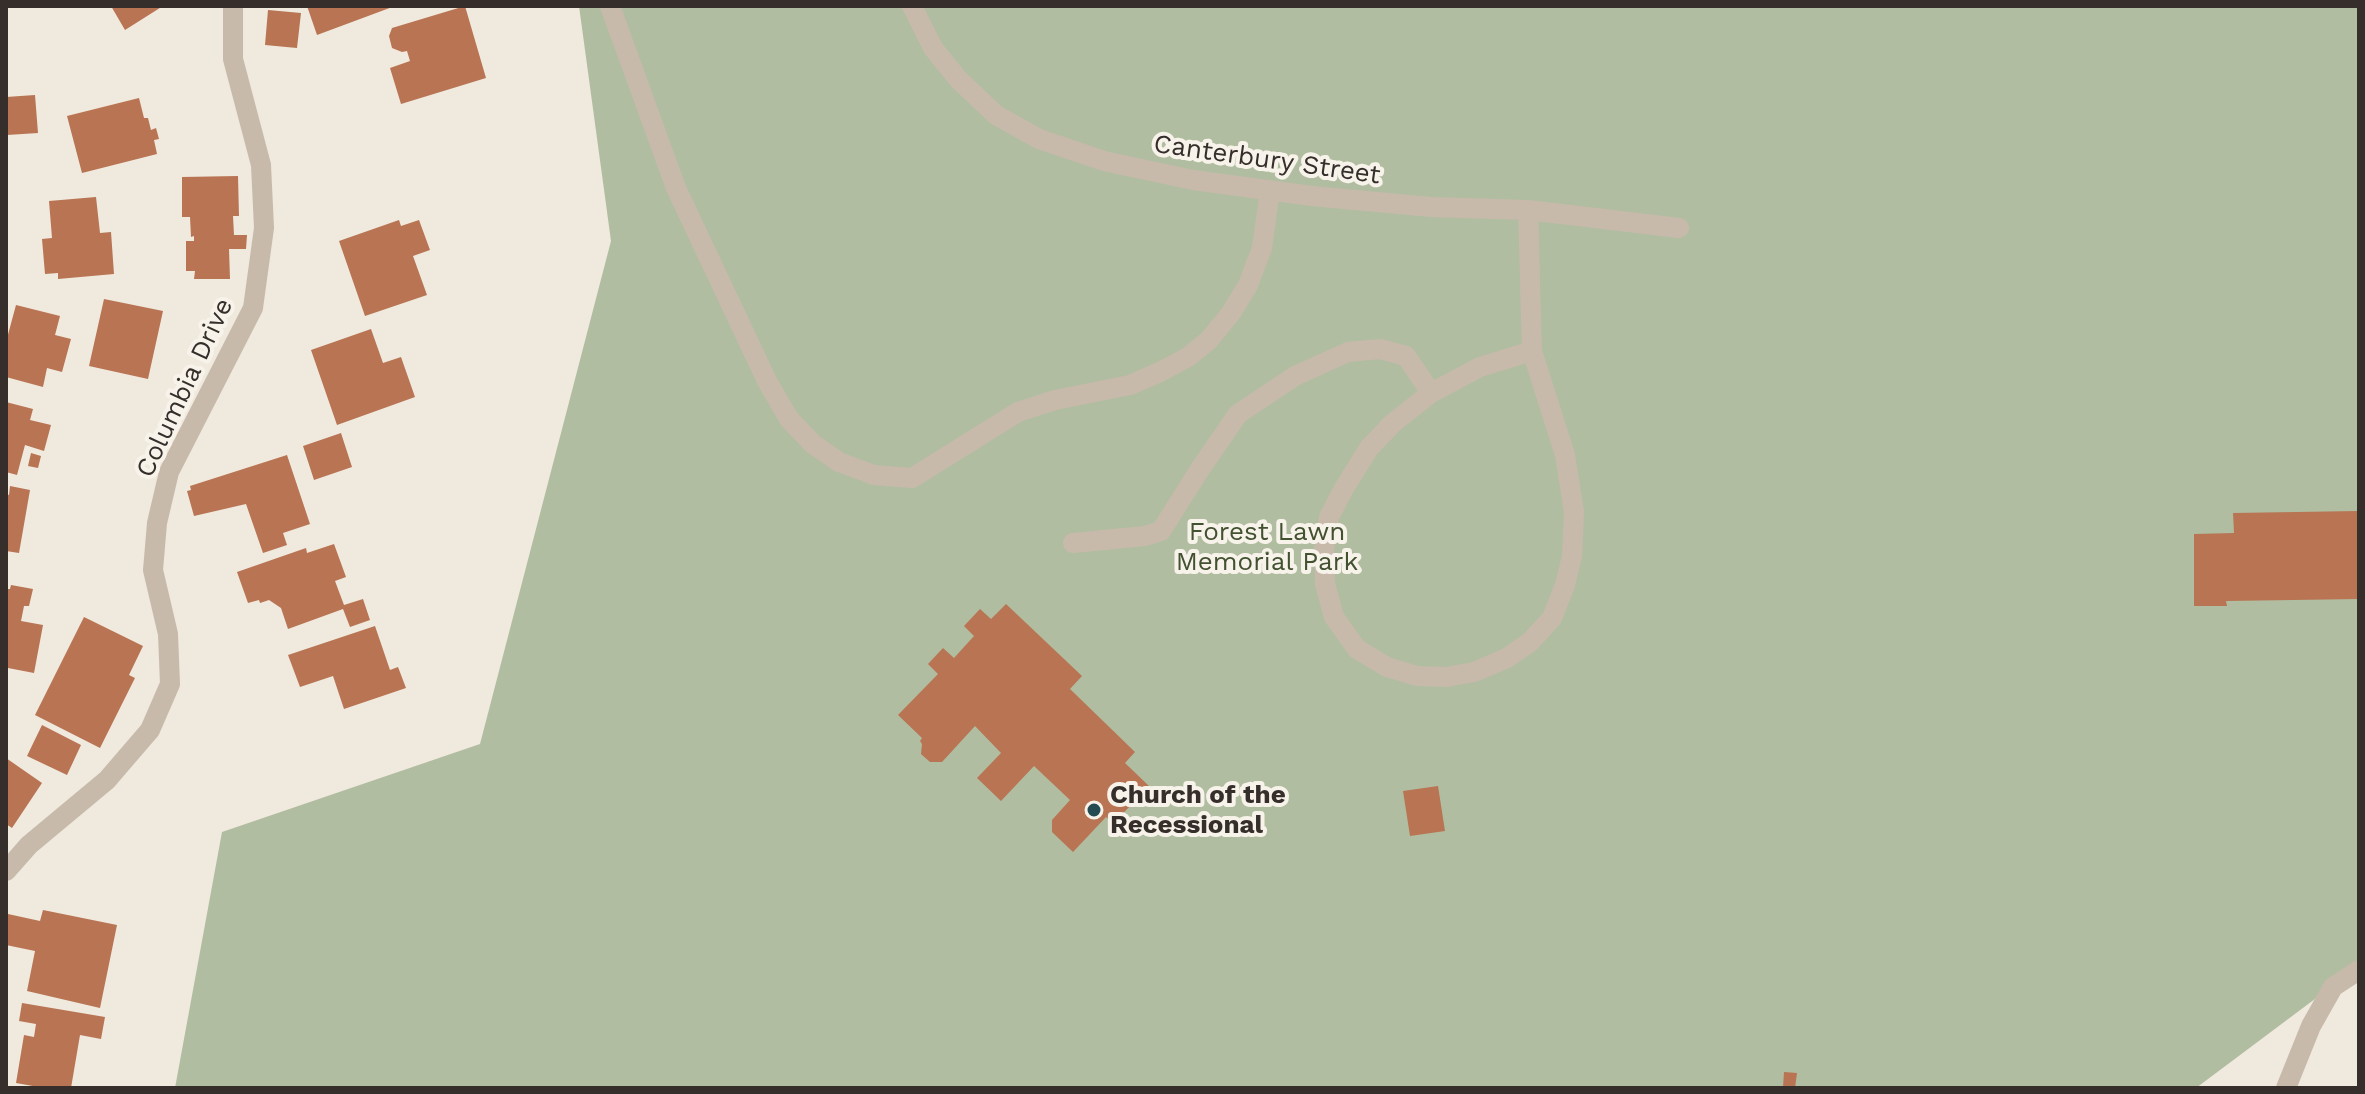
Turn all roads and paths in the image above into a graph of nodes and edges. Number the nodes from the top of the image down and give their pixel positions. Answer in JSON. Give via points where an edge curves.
{"nodes":[{"id":1,"x":233,"y":6,"type":"edge"},
{"id":2,"x":610,"y":6,"type":"edge"},
{"id":3,"x":912,"y":6,"type":"edge"},
{"id":4,"x":1270,"y":190,"type":"junction"},
{"id":5,"x":1528,"y":210,"type":"junction"},
{"id":6,"x":1679,"y":228,"type":"dead end"},
{"id":7,"x":1532,"y":351,"type":"junction"},
{"id":8,"x":1431,"y":393,"type":"junction"},
{"id":9,"x":1073,"y":543,"type":"dead end"},
{"id":10,"x":6,"y":871,"type":"edge"},
{"id":11,"x":2359,"y":970,"type":"edge"},
{"id":12,"x":2286,"y":1088,"type":"edge"}],
"edges":[{"from":1,"to":10,"type":"street","name":"Columbia Drive","via":[[233,59],[261,165],[264,228],[253,308],[169,472],[157,523],[153,570],[168,634],[170,684],[150,730],[116,770]]},
{"from":2,"to":4,"type":"street","via":[[676,188],[774,394],[813,444],[839,462],[874,475],[912,478],[1018,412],[1130,385],[1188,357],[1209,340],[1248,285],[1262,248]]},
{"from":3,"to":4,"type":"street","name":"Canterbury Street","via":[[933,48],[958,79],[996,115],[1039,139],[1104,161]]},
{"from":4,"to":5,"type":"street","name":"Canterbury Street","via":[[1431,207]]},
{"from":5,"to":6,"type":"street","name":"Canterbury Street"},
{"from":5,"to":7,"type":"street"},
{"from":7,"to":8,"type":"street","via":[[1480,367]]},
{"from":7,"to":8,"type":"street","via":[[1565,455],[1574,512],[1565,585],[1552,618],[1530,642],[1474,672],[1446,677],[1387,667],[1357,649],[1334,617],[1325,584],[1329,517],[1343,490],[1369,448]]},
{"from":8,"to":9,"type":"street","via":[[1406,356],[1380,349],[1348,352],[1295,376],[1238,414],[1161,531]]},
{"from":11,"to":12,"type":"street","via":[[2333,987]]}]}
